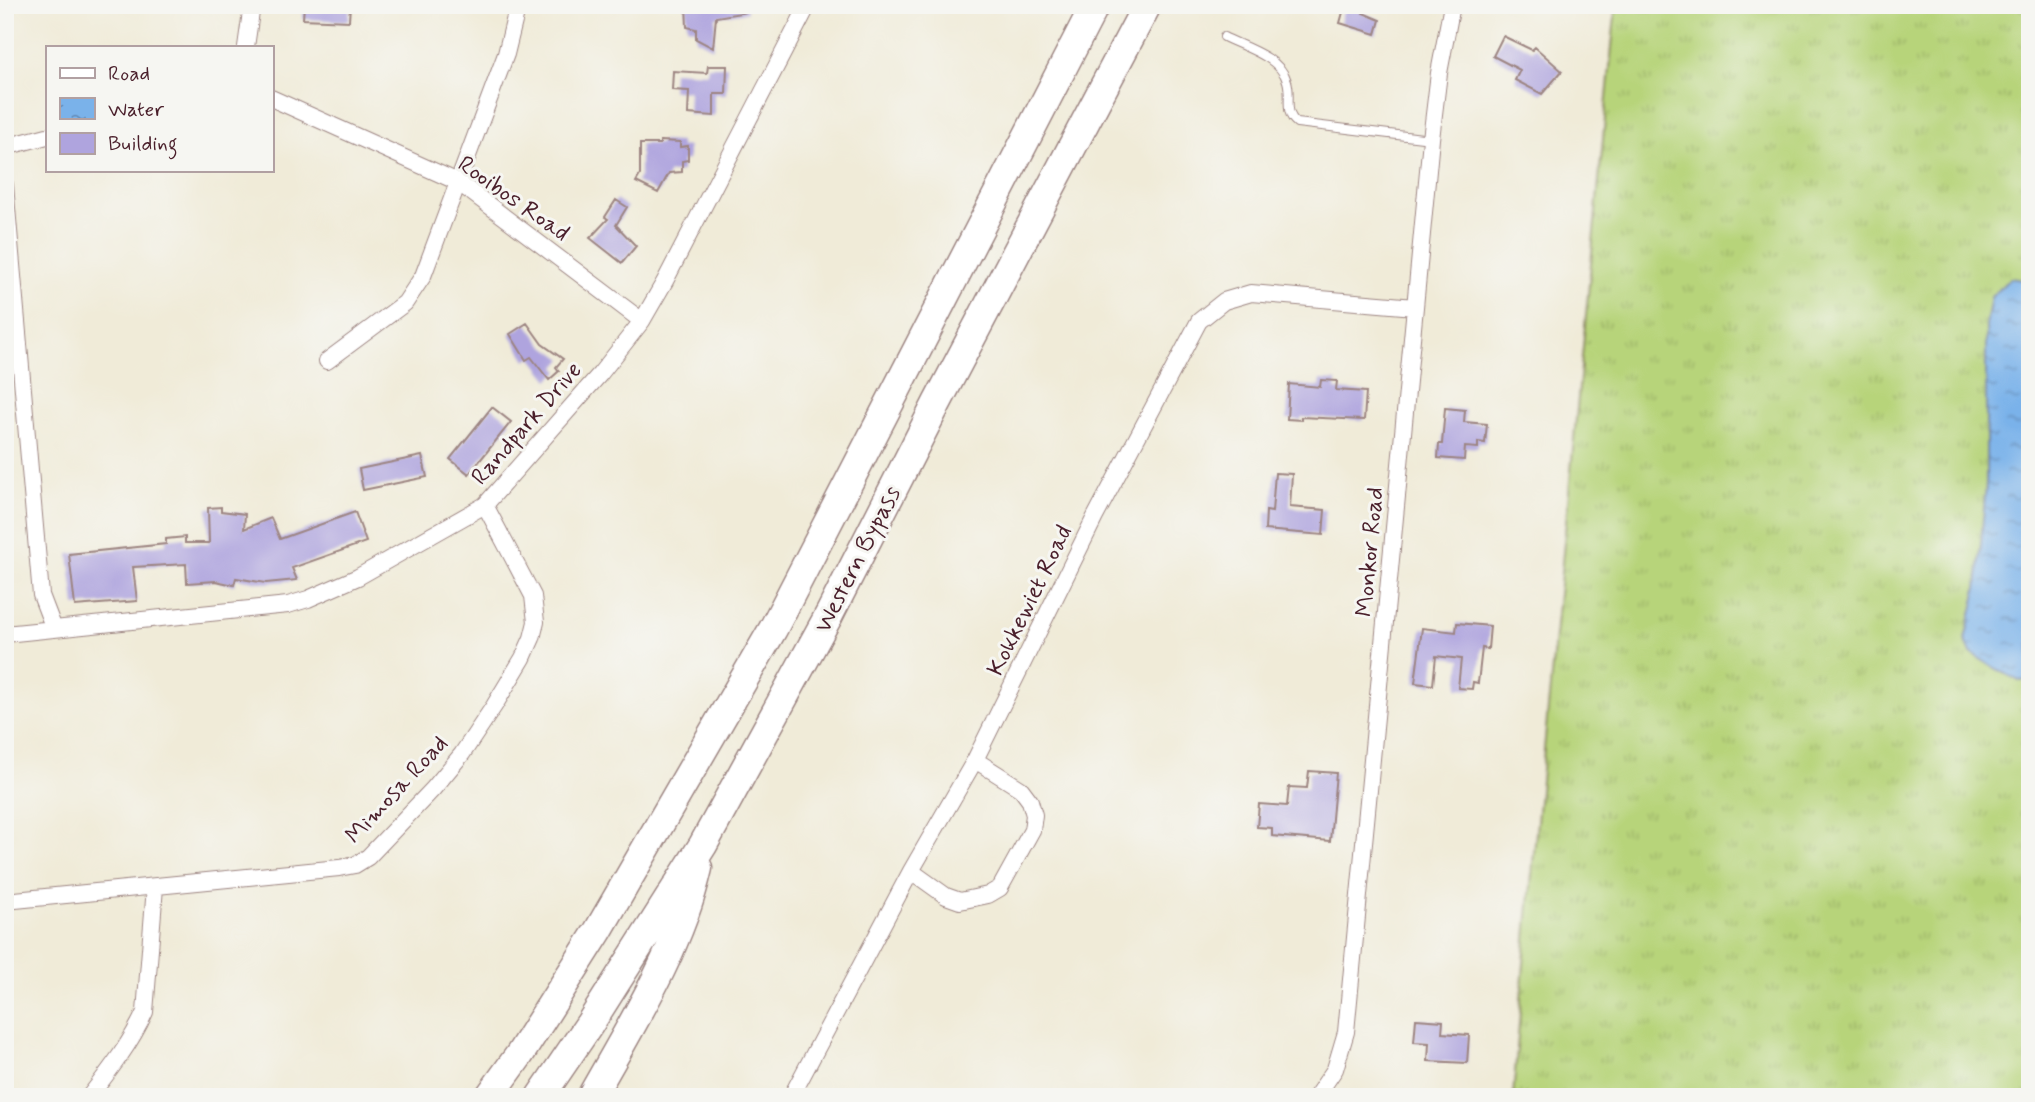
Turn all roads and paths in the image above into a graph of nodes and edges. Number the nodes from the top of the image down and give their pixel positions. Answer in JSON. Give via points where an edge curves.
{"nodes":[{"id":1,"x":252,"y":5,"type":"edge"},
{"id":2,"x":518,"y":5,"type":"edge"},
{"id":3,"x":808,"y":5,"type":"edge"},
{"id":4,"x":1094,"y":5,"type":"edge"},
{"id":5,"x":1147,"y":5,"type":"edge"},
{"id":6,"x":1452,"y":5,"type":"edge"},
{"id":7,"x":1224,"y":37,"type":"dead end"},
{"id":8,"x":246,"y":46,"type":"edge"},
{"id":9,"x":273,"y":99,"type":"edge"},
{"id":10,"x":46,"y":136,"type":"edge"},
{"id":11,"x":1431,"y":139,"type":"junction"},
{"id":12,"x":5,"y":147,"type":"edge"},
{"id":13,"x":458,"y":182,"type":"junction"},
{"id":14,"x":5,"y":185,"type":"edge"},
{"id":15,"x":1415,"y":307,"type":"junction"},
{"id":16,"x":642,"y":321,"type":"junction"},
{"id":17,"x":327,"y":361,"type":"dead end"},
{"id":18,"x":5,"y":409,"type":"edge"},
{"id":19,"x":23,"y":409,"type":"junction"},
{"id":20,"x":485,"y":505,"type":"junction"},
{"id":21,"x":54,"y":629,"type":"junction"},
{"id":22,"x":5,"y":634,"type":"edge"},
{"id":23,"x":975,"y":760,"type":"junction"},
{"id":24,"x":703,"y":845,"type":"junction"},
{"id":25,"x":911,"y":871,"type":"junction"},
{"id":26,"x":155,"y":887,"type":"junction"},
{"id":27,"x":5,"y":901,"type":"edge"},
{"id":28,"x":89,"y":1097,"type":"edge"},
{"id":29,"x":488,"y":1097,"type":"edge"},
{"id":30,"x":540,"y":1097,"type":"edge"},
{"id":31,"x":592,"y":1097,"type":"edge"},
{"id":32,"x":791,"y":1097,"type":"edge"},
{"id":33,"x":1316,"y":1097,"type":"edge"}],
"edges":[{"from":1,"to":8,"type":"street"},
{"from":2,"to":13,"type":"street","via":[[506,54]]},
{"from":3,"to":16,"type":"street","name":"Randpark Drive"},
{"from":4,"to":29,"type":"highway","name":"Western Bypass","via":[[773,629],[598,931]]},
{"from":5,"to":24,"type":"highway","name":"Western Bypass","via":[[829,615]]},
{"from":6,"to":11,"type":"street","name":"Monkor Road"},
{"from":7,"to":11,"type":"lane","via":[[1279,68],[1287,82],[1289,115],[1297,123]]},
{"from":9,"to":13,"type":"street","name":"Rooibos Road"},
{"from":10,"to":12,"type":"street"},
{"from":11,"to":15,"type":"street","name":"Monkor Road"},
{"from":13,"to":16,"type":"street","name":"Rooibos Road"},
{"from":13,"to":17,"type":"street","via":[[415,290],[391,315]]},
{"from":14,"to":19,"type":"street"},
{"from":15,"to":23,"type":"street","name":"Kokkewiet Road","via":[[1251,293],[1224,301],[1199,321],[1095,517]]},
{"from":15,"to":33,"type":"street","name":"Monkor Road","via":[[1346,1032],[1335,1069]]},
{"from":16,"to":20,"type":"street","name":"Randpark Drive"},
{"from":18,"to":19,"type":"street"},
{"from":19,"to":21,"type":"street","via":[[41,595]]},
{"from":20,"to":21,"type":"street","name":"Randpark Drive","via":[[358,577],[308,599],[262,608]]},
{"from":20,"to":26,"type":"street","name":"Mimosa Road","via":[[528,584],[537,622],[523,658],[433,789],[376,850],[355,865]]},
{"from":21,"to":22,"type":"street","name":"Randpark Drive"},
{"from":23,"to":25,"type":"street","name":"Kokkewiet Road"},
{"from":23,"to":25,"type":"street","via":[[1021,789],[1034,815],[1032,831],[1000,888],[960,901]]},
{"from":24,"to":30,"type":"highway","name":"Western Bypass"},
{"from":24,"to":31,"type":"highway","via":[[681,927]]},
{"from":25,"to":32,"type":"street","name":"Kokkewiet Road"},
{"from":26,"to":27,"type":"street","name":"Mimosa Road"},
{"from":26,"to":28,"type":"street","via":[[145,1012],[119,1058]]}]}
